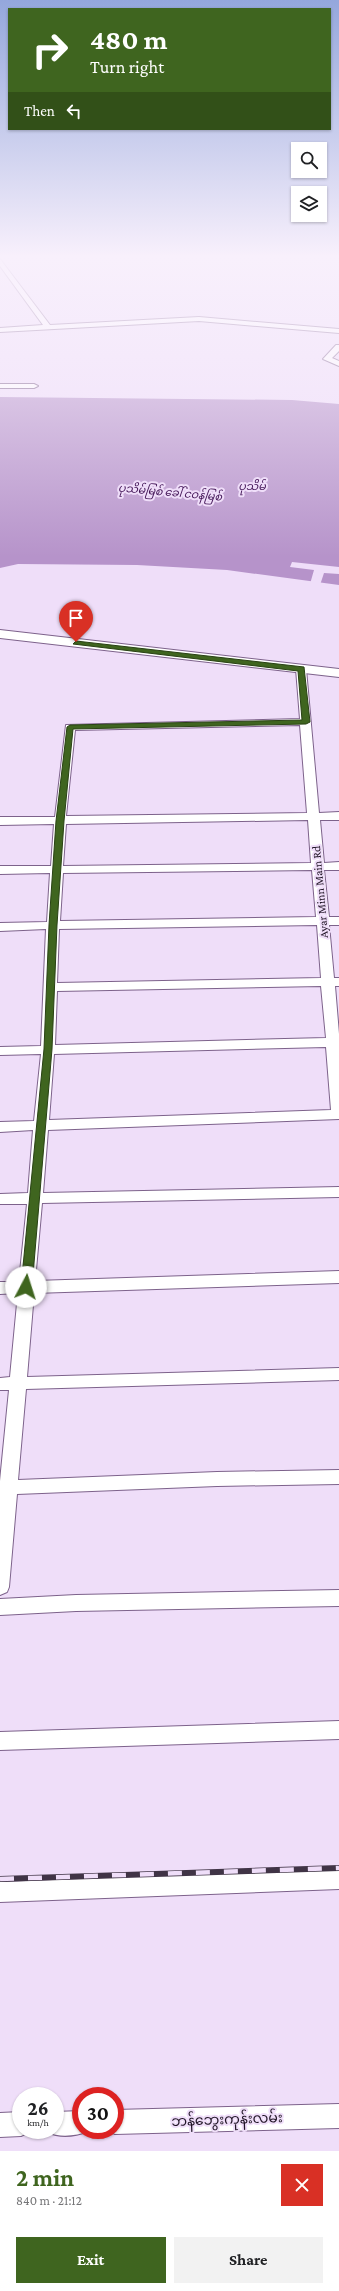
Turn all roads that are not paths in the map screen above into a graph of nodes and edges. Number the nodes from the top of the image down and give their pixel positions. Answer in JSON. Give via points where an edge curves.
{"nodes":[{"id":1,"x":330,"y":356,"type":"edge"},
{"id":2,"x":339,"y":364,"type":"edge"},
{"id":3,"x":0,"y":386,"type":"edge"},
{"id":4,"x":34,"y":386,"type":"dead end"},
{"id":5,"x":0,"y":634,"type":"edge"},
{"id":6,"x":302,"y":669,"type":"junction"},
{"id":7,"x":339,"y":673,"type":"edge"},
{"id":8,"x":306,"y":722,"type":"junction"},
{"id":9,"x":314,"y":816,"type":"junction"},
{"id":10,"x":339,"y":816,"type":"edge"},
{"id":11,"x":0,"y":821,"type":"edge"},
{"id":12,"x":60,"y":821,"type":"junction"},
{"id":13,"x":318,"y":866,"type":"junction"},
{"id":14,"x":339,"y":866,"type":"edge"},
{"id":15,"x":58,"y":869,"type":"junction"},
{"id":16,"x":0,"y":870,"type":"edge"},
{"id":17,"x":322,"y":920,"type":"junction"},
{"id":18,"x":339,"y":921,"type":"edge"},
{"id":19,"x":53,"y":925,"type":"junction"},
{"id":20,"x":0,"y":927,"type":"edge"},
{"id":21,"x":333,"y":982,"type":"edge"},
{"id":22,"x":51,"y":987,"type":"junction"},
{"id":23,"x":336,"y":1042,"type":"edge"},
{"id":24,"x":48,"y":1049,"type":"junction"},
{"id":25,"x":0,"y":1051,"type":"edge"},
{"id":26,"x":339,"y":1114,"type":"edge"},
{"id":27,"x":40,"y":1126,"type":"junction"},
{"id":28,"x":0,"y":1127,"type":"edge"},
{"id":29,"x":339,"y":1192,"type":"edge"},
{"id":30,"x":34,"y":1198,"type":"junction"},
{"id":31,"x":0,"y":1199,"type":"edge"},
{"id":32,"x":339,"y":1277,"type":"edge"},
{"id":33,"x":26,"y":1287,"type":"junction"},
{"id":34,"x":0,"y":1288,"type":"edge"},
{"id":35,"x":339,"y":1374,"type":"edge"},
{"id":36,"x":18,"y":1383,"type":"junction"},
{"id":37,"x":0,"y":1384,"type":"edge"},
{"id":38,"x":339,"y":1477,"type":"edge"},
{"id":39,"x":5,"y":1487,"type":"edge"},
{"id":40,"x":0,"y":1587,"type":"edge"},
{"id":41,"x":339,"y":1598,"type":"edge"},
{"id":42,"x":0,"y":1607,"type":"edge"},
{"id":43,"x":339,"y":1730,"type":"edge"},
{"id":44,"x":0,"y":1741,"type":"edge"},
{"id":45,"x":339,"y":1879,"type":"edge"},
{"id":46,"x":0,"y":1892,"type":"edge"},
{"id":47,"x":339,"y":2116,"type":"edge"},
{"id":48,"x":124,"y":2122,"type":"edge"},
{"id":49,"x":12,"y":2124,"type":"edge"},
{"id":50,"x":0,"y":2125,"type":"edge"}],
"edges":[{"from":1,"to":2,"type":"street","via":[[327,359]]},
{"from":3,"to":4,"type":"street"},
{"from":5,"to":6,"type":"street"},
{"from":6,"to":7,"type":"street"},
{"from":6,"to":8,"type":"street","name":"Ayar Minn Main Rd"},
{"from":8,"to":9,"type":"street","name":"Ayar Minn Main Rd"},
{"from":8,"to":12,"type":"street","via":[[70,727]]},
{"from":9,"to":10,"type":"street"},
{"from":9,"to":12,"type":"street"},
{"from":9,"to":13,"type":"street","name":"Ayar Minn Main Rd"},
{"from":11,"to":12,"type":"street"},
{"from":12,"to":15,"type":"street"},
{"from":13,"to":14,"type":"street"},
{"from":13,"to":15,"type":"street"},
{"from":13,"to":17,"type":"street","name":"Ayar Minn Main Rd"},
{"from":15,"to":16,"type":"street"},
{"from":15,"to":19,"type":"street"},
{"from":17,"to":18,"type":"street"},
{"from":17,"to":19,"type":"street"},
{"from":17,"to":21,"type":"street","name":"Ayar Minn Main Rd"},
{"from":19,"to":20,"type":"street"},
{"from":19,"to":22,"type":"street"},
{"from":21,"to":22,"type":"street"},
{"from":21,"to":23,"type":"street","name":"Ayar Minn Main Rd"},
{"from":22,"to":24,"type":"street"},
{"from":23,"to":24,"type":"street"},
{"from":23,"to":26,"type":"street","name":"Ayar Minn Main Rd"},
{"from":24,"to":25,"type":"street"},
{"from":24,"to":27,"type":"street"},
{"from":26,"to":27,"type":"street"},
{"from":27,"to":28,"type":"street"},
{"from":27,"to":30,"type":"street"},
{"from":29,"to":30,"type":"street"},
{"from":30,"to":31,"type":"street"},
{"from":30,"to":33,"type":"street"},
{"from":32,"to":33,"type":"street"},
{"from":33,"to":34,"type":"street"},
{"from":33,"to":36,"type":"street"},
{"from":35,"to":36,"type":"street"},
{"from":36,"to":37,"type":"street"},
{"from":36,"to":39,"type":"street"},
{"from":38,"to":39,"type":"street"},
{"from":39,"to":40,"type":"street"},
{"from":41,"to":42,"type":"street"},
{"from":43,"to":44,"type":"street"},
{"from":45,"to":46,"type":"street"},
{"from":47,"to":48,"type":"street","name":"ဘန်ဘွေးကုန်းလမ်း"},
{"from":49,"to":50,"type":"street"}]}
